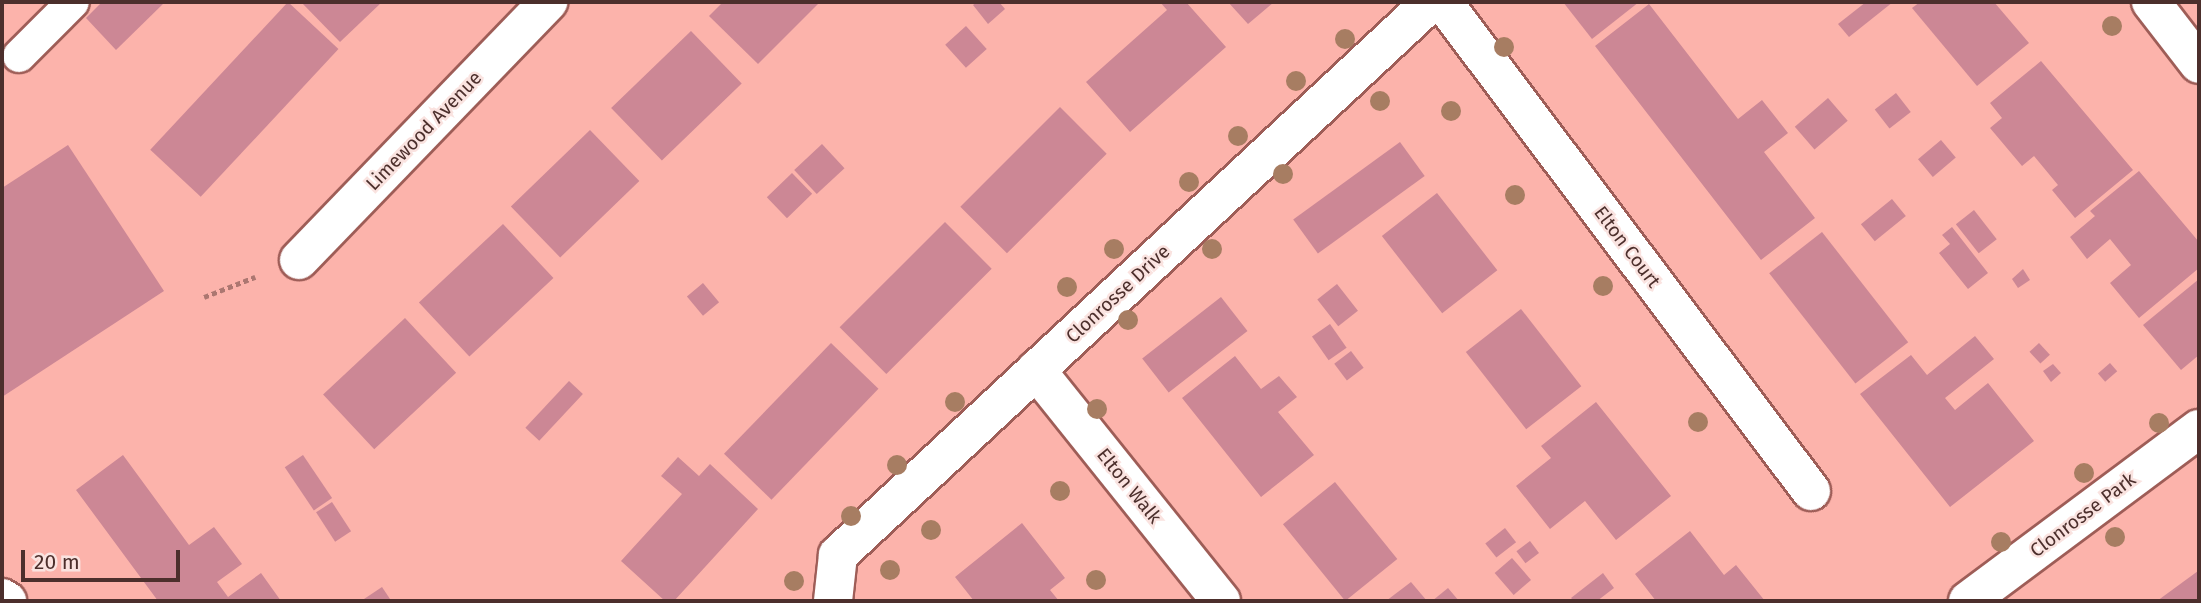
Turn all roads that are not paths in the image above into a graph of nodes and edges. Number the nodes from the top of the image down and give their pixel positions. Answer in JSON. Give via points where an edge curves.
{"nodes":[{"id":1,"x":73,"y":2,"type":"edge"},
{"id":2,"x":548,"y":2,"type":"edge"},
{"id":3,"x":1431,"y":2,"type":"edge"},
{"id":4,"x":1443,"y":2,"type":"edge"},
{"id":5,"x":2151,"y":2,"type":"edge"},
{"id":6,"x":19,"y":56,"type":"dead end"},
{"id":7,"x":2199,"y":64,"type":"edge"},
{"id":8,"x":299,"y":260,"type":"road end"},
{"id":9,"x":1036,"y":370,"type":"junction"},
{"id":10,"x":2199,"y":429,"type":"edge"},
{"id":11,"x":1811,"y":491,"type":"dead end"},
{"id":12,"x":2,"y":598,"type":"edge"},
{"id":13,"x":6,"y":601,"type":"edge"},
{"id":14,"x":833,"y":601,"type":"edge"},
{"id":15,"x":1221,"y":601,"type":"edge"},
{"id":16,"x":1968,"y":601,"type":"edge"}],
"edges":[{"from":1,"to":6,"type":"lane"},
{"from":2,"to":8,"type":"street","name":"Limewood Avenue"},
{"from":3,"to":9,"type":"street","name":"Clonrosse Drive"},
{"from":4,"to":11,"type":"street","name":"Elton Court"},
{"from":5,"to":7,"type":"street"},
{"from":9,"to":14,"type":"street","name":"Clonrosse Drive","via":[[838,555]]},
{"from":9,"to":15,"type":"street","name":"Elton Walk"},
{"from":10,"to":16,"type":"street","name":"Clonrosse Park"},
{"from":12,"to":13,"type":"street"}]}
